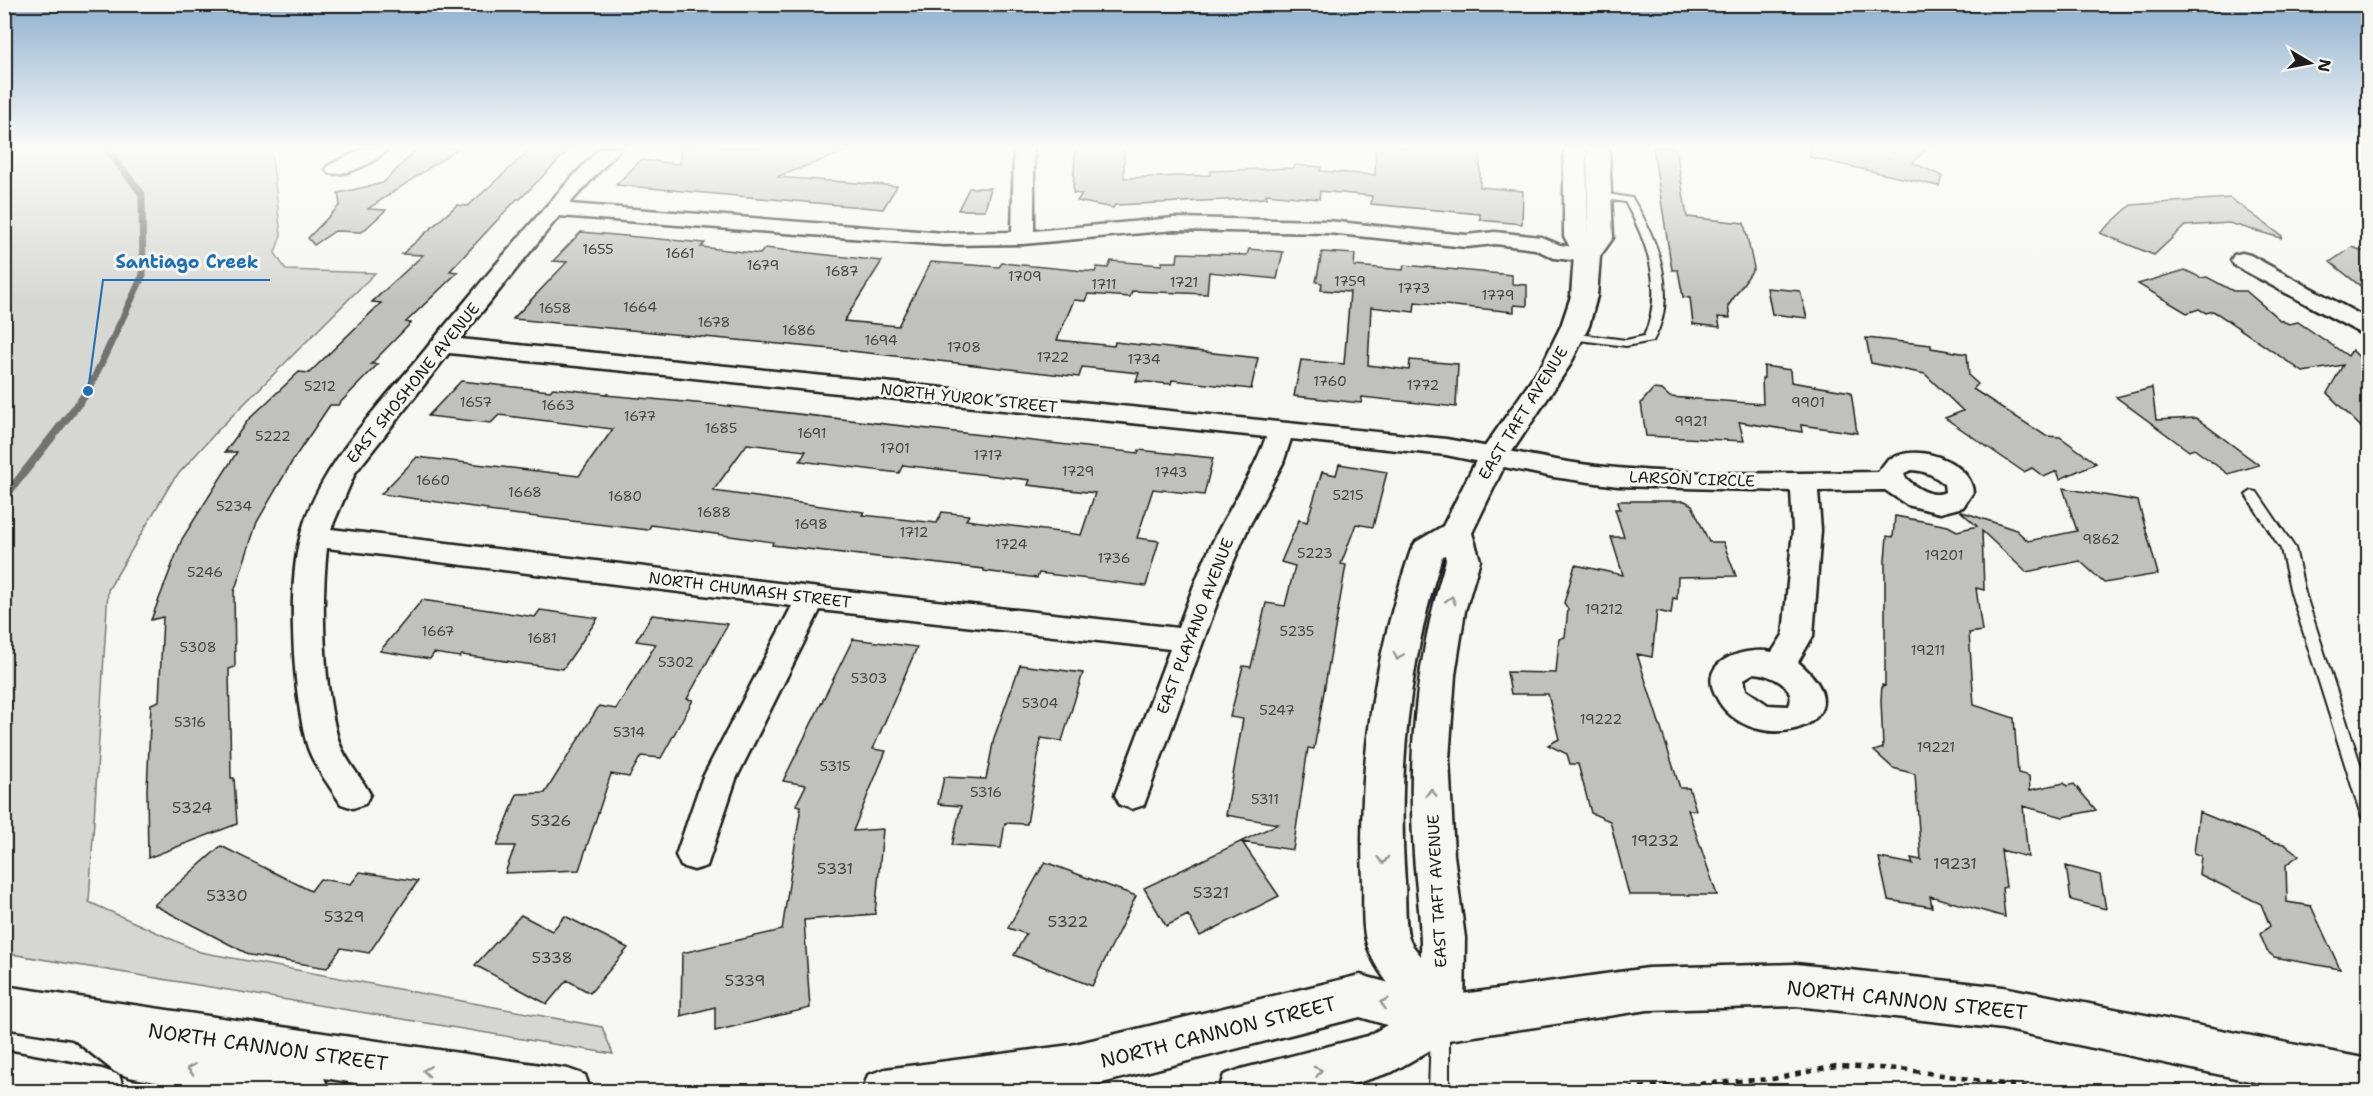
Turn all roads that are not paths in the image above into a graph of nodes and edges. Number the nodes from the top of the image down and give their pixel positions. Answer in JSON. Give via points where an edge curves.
{"nodes":[{"id":1,"x":562,"y":199,"type":"edge"},
{"id":2,"x":1023,"y":199,"type":"edge"},
{"id":3,"x":1576,"y":199,"type":"edge"},
{"id":4,"x":1600,"y":199,"type":"edge"},
{"id":5,"x":1623,"y":199,"type":"edge"},
{"id":6,"x":553,"y":209,"type":"junction"},
{"id":7,"x":1023,"y":237,"type":"junction"},
{"id":8,"x":1587,"y":255,"type":"junction"},
{"id":9,"x":2242,"y":260,"type":"dead end"},
{"id":10,"x":2368,"y":328,"type":"edge"},
{"id":11,"x":1571,"y":336,"type":"junction"},
{"id":12,"x":444,"y":345,"type":"junction"},
{"id":13,"x":1282,"y":429,"type":"junction"},
{"id":14,"x":1494,"y":455,"type":"junction"},
{"id":15,"x":1804,"y":482,"type":"junction"},
{"id":16,"x":1892,"y":482,"type":"dead end"},
{"id":17,"x":2253,"y":495,"type":"dead end"},
{"id":18,"x":1456,"y":533,"type":"junction"},
{"id":19,"x":314,"y":537,"type":"junction"},
{"id":20,"x":811,"y":598,"type":"junction"},
{"id":21,"x":1187,"y":640,"type":"junction"},
{"id":22,"x":1780,"y":666,"type":"dead end"},
{"id":23,"x":352,"y":794,"type":"dead end"},
{"id":24,"x":1132,"y":795,"type":"dead end"},
{"id":25,"x":2368,"y":812,"type":"edge"},
{"id":26,"x":694,"y":855,"type":"dead end"},
{"id":27,"x":4,"y":1007,"type":"edge"},
{"id":28,"x":77,"y":1019,"type":"junction"},
{"id":29,"x":1441,"y":1019,"type":"junction"},
{"id":30,"x":4,"y":1074,"type":"edge"},
{"id":31,"x":2368,"y":1082,"type":"edge"},
{"id":32,"x":102,"y":1092,"type":"edge"},
{"id":33,"x":310,"y":1092,"type":"edge"},
{"id":34,"x":567,"y":1092,"type":"edge"},
{"id":35,"x":885,"y":1092,"type":"edge"},
{"id":36,"x":1241,"y":1092,"type":"edge"},
{"id":37,"x":1439,"y":1092,"type":"edge"}],
"edges":[{"from":1,"to":6,"type":"street","name":"EAST SHOSHONE AVENUE"},
{"from":2,"to":7,"type":"street"},
{"from":3,"to":8,"type":"street","name":"EAST TAFT AVENUE","via":[[1576,236]]},
{"from":4,"to":8,"type":"street","name":"EAST TAFT AVENUE","via":[[1602,238]]},
{"from":5,"to":11,"type":"lane","via":[[1629,200],[1649,236],[1657,266],[1657,324],[1649,339],[1626,343]]},
{"from":6,"to":7,"type":"street","via":[[944,239]]},
{"from":6,"to":12,"type":"street","name":"EAST SHOSHONE AVENUE"},
{"from":7,"to":8,"type":"street","via":[[1174,224],[1328,227],[1466,241],[1492,250],[1541,255],[1554,250]]},
{"from":8,"to":11,"type":"street","name":"EAST TAFT AVENUE","via":[[1584,296]]},
{"from":9,"to":10,"type":"street"},
{"from":11,"to":14,"type":"street","name":"EAST TAFT AVENUE","via":[[1550,375]]},
{"from":12,"to":13,"type":"street","name":"NORTH YUROK STREET"},
{"from":12,"to":19,"type":"street","name":"EAST SHOSHONE AVENUE","via":[[343,471]]},
{"from":13,"to":14,"type":"street","name":"NORTH YUROK STREET"},
{"from":13,"to":21,"type":"street","name":"EAST PLAYANO AVENUE","via":[[1270,462],[1210,581]]},
{"from":14,"to":15,"type":"street","name":"LARSON CIRCLE","via":[[1572,472],[1618,477]]},
{"from":14,"to":18,"type":"street","name":"EAST TAFT AVENUE"},
{"from":15,"to":16,"type":"street","name":"LARSON CIRCLE"},
{"from":15,"to":22,"type":"street","via":[[1807,530],[1798,636]]},
{"from":17,"to":25,"type":"lane","via":[[2288,548],[2298,593]]},
{"from":29,"to":18,"type":"street","name":"EAST TAFT AVENUE","one_way":true,"via":[[1443,938],[1430,759],[1437,675],[1448,611],[1463,560]]},
{"from":18,"to":29,"type":"street","name":"EAST TAFT AVENUE","one_way":true,"via":[[1428,550],[1409,607],[1394,677],[1384,759],[1382,849],[1387,938],[1390,949]]},
{"from":19,"to":20,"type":"street","name":"NORTH CHUMASH STREET"},
{"from":19,"to":23,"type":"street","name":"EAST SHOSHONE AVENUE","via":[[308,614],[315,702],[324,747]]},
{"from":20,"to":21,"type":"street","name":"NORTH CHUMASH STREET"},
{"from":20,"to":26,"type":"street","via":[[719,779]]},
{"from":21,"to":24,"type":"street","name":"EAST PLAYANO AVENUE"},
{"from":27,"to":28,"type":"street","name":"NORTH CANNON STREET"},
{"from":33,"to":28,"type":"street","one_way":true,"via":[[129,1058]]},
{"from":34,"to":28,"type":"street","name":"NORTH CANNON STREET","one_way":true},
{"from":29,"to":31,"type":"street","name":"NORTH CANNON STREET","via":[[1648,989],[1796,985],[2002,1008]]},
{"from":29,"to":35,"type":"street","name":"NORTH CANNON STREET","one_way":true,"via":[[1360,996],[1071,1068]]},
{"from":36,"to":29,"type":"street","name":"NORTH CANNON STREET","one_way":true,"via":[[1376,1056]]},
{"from":29,"to":37,"type":"lane"},
{"from":30,"to":32,"type":"street"}]}
